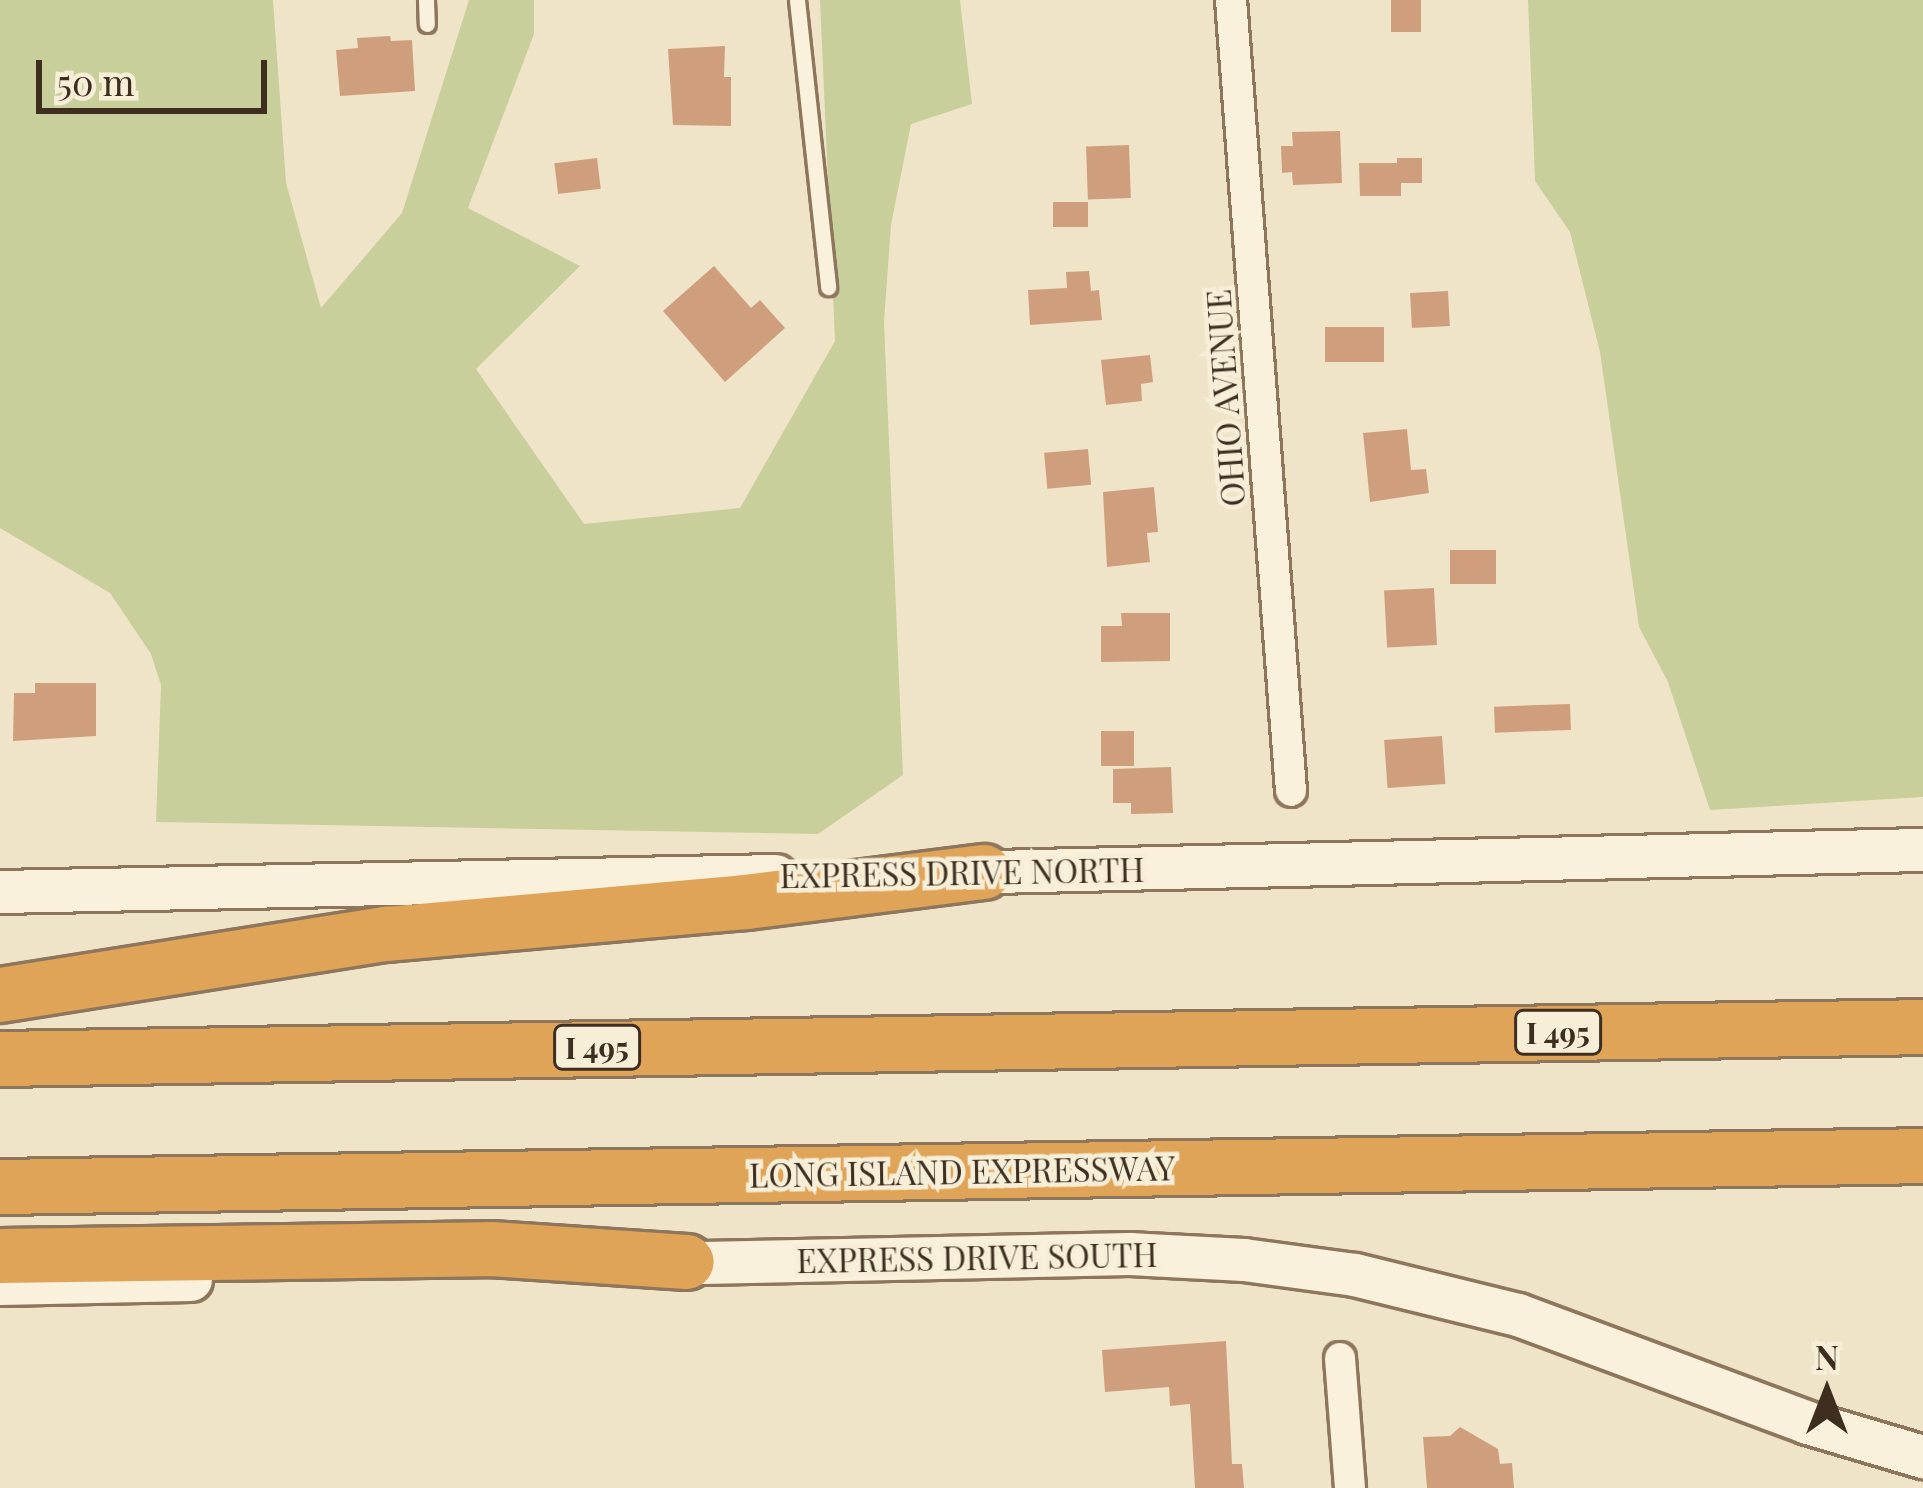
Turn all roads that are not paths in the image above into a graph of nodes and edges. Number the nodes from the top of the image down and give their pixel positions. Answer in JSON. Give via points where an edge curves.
{"nodes":[{"id":1,"x":426,"y":0,"type":"edge"},
{"id":2,"x":797,"y":0,"type":"edge"},
{"id":3,"x":1232,"y":0,"type":"edge"},
{"id":4,"x":427,"y":23,"type":"dead end"},
{"id":5,"x":828,"y":287,"type":"dead end"},
{"id":6,"x":1291,"y":791,"type":"dead end"},
{"id":7,"x":1923,"y":850,"type":"edge"},
{"id":8,"x":984,"y":872,"type":"junction"},
{"id":9,"x":0,"y":892,"type":"edge"},
{"id":10,"x":0,"y":995,"type":"edge"},
{"id":11,"x":1923,"y":1027,"type":"edge"},
{"id":12,"x":0,"y":1059,"type":"edge"},
{"id":13,"x":1923,"y":1156,"type":"edge"},
{"id":14,"x":0,"y":1187,"type":"edge"},
{"id":15,"x":0,"y":1256,"type":"edge"},
{"id":16,"x":687,"y":1262,"type":"junction"},
{"id":17,"x":0,"y":1284,"type":"edge"},
{"id":18,"x":1340,"y":1358,"type":"dead end"},
{"id":19,"x":1923,"y":1456,"type":"edge"},
{"id":20,"x":1350,"y":1488,"type":"edge"}],
"edges":[{"from":1,"to":4,"type":"lane"},
{"from":2,"to":5,"type":"lane"},
{"from":3,"to":6,"type":"street","name":"OHIO AVENUE"},
{"from":7,"to":8,"type":"main road","name":"EXPRESS DRIVE NORTH"},
{"from":8,"to":9,"type":"main road","name":"EXPRESS DRIVE NORTH"},
{"from":8,"to":10,"type":"highway","via":[[387,934]]},
{"from":11,"to":12,"type":"highway","number":"I 495"},
{"from":13,"to":14,"type":"highway","name":"LONG ISLAND EXPRESSWAY"},
{"from":15,"to":16,"type":"highway","via":[[490,1249]]},
{"from":16,"to":17,"type":"main road","name":"EXPRESS DRIVE SOUTH"},
{"from":16,"to":19,"type":"main road","name":"EXPRESS DRIVE SOUTH","via":[[1130,1254],[1355,1275],[1518,1315],[1808,1423]]},
{"from":18,"to":20,"type":"street"}]}
